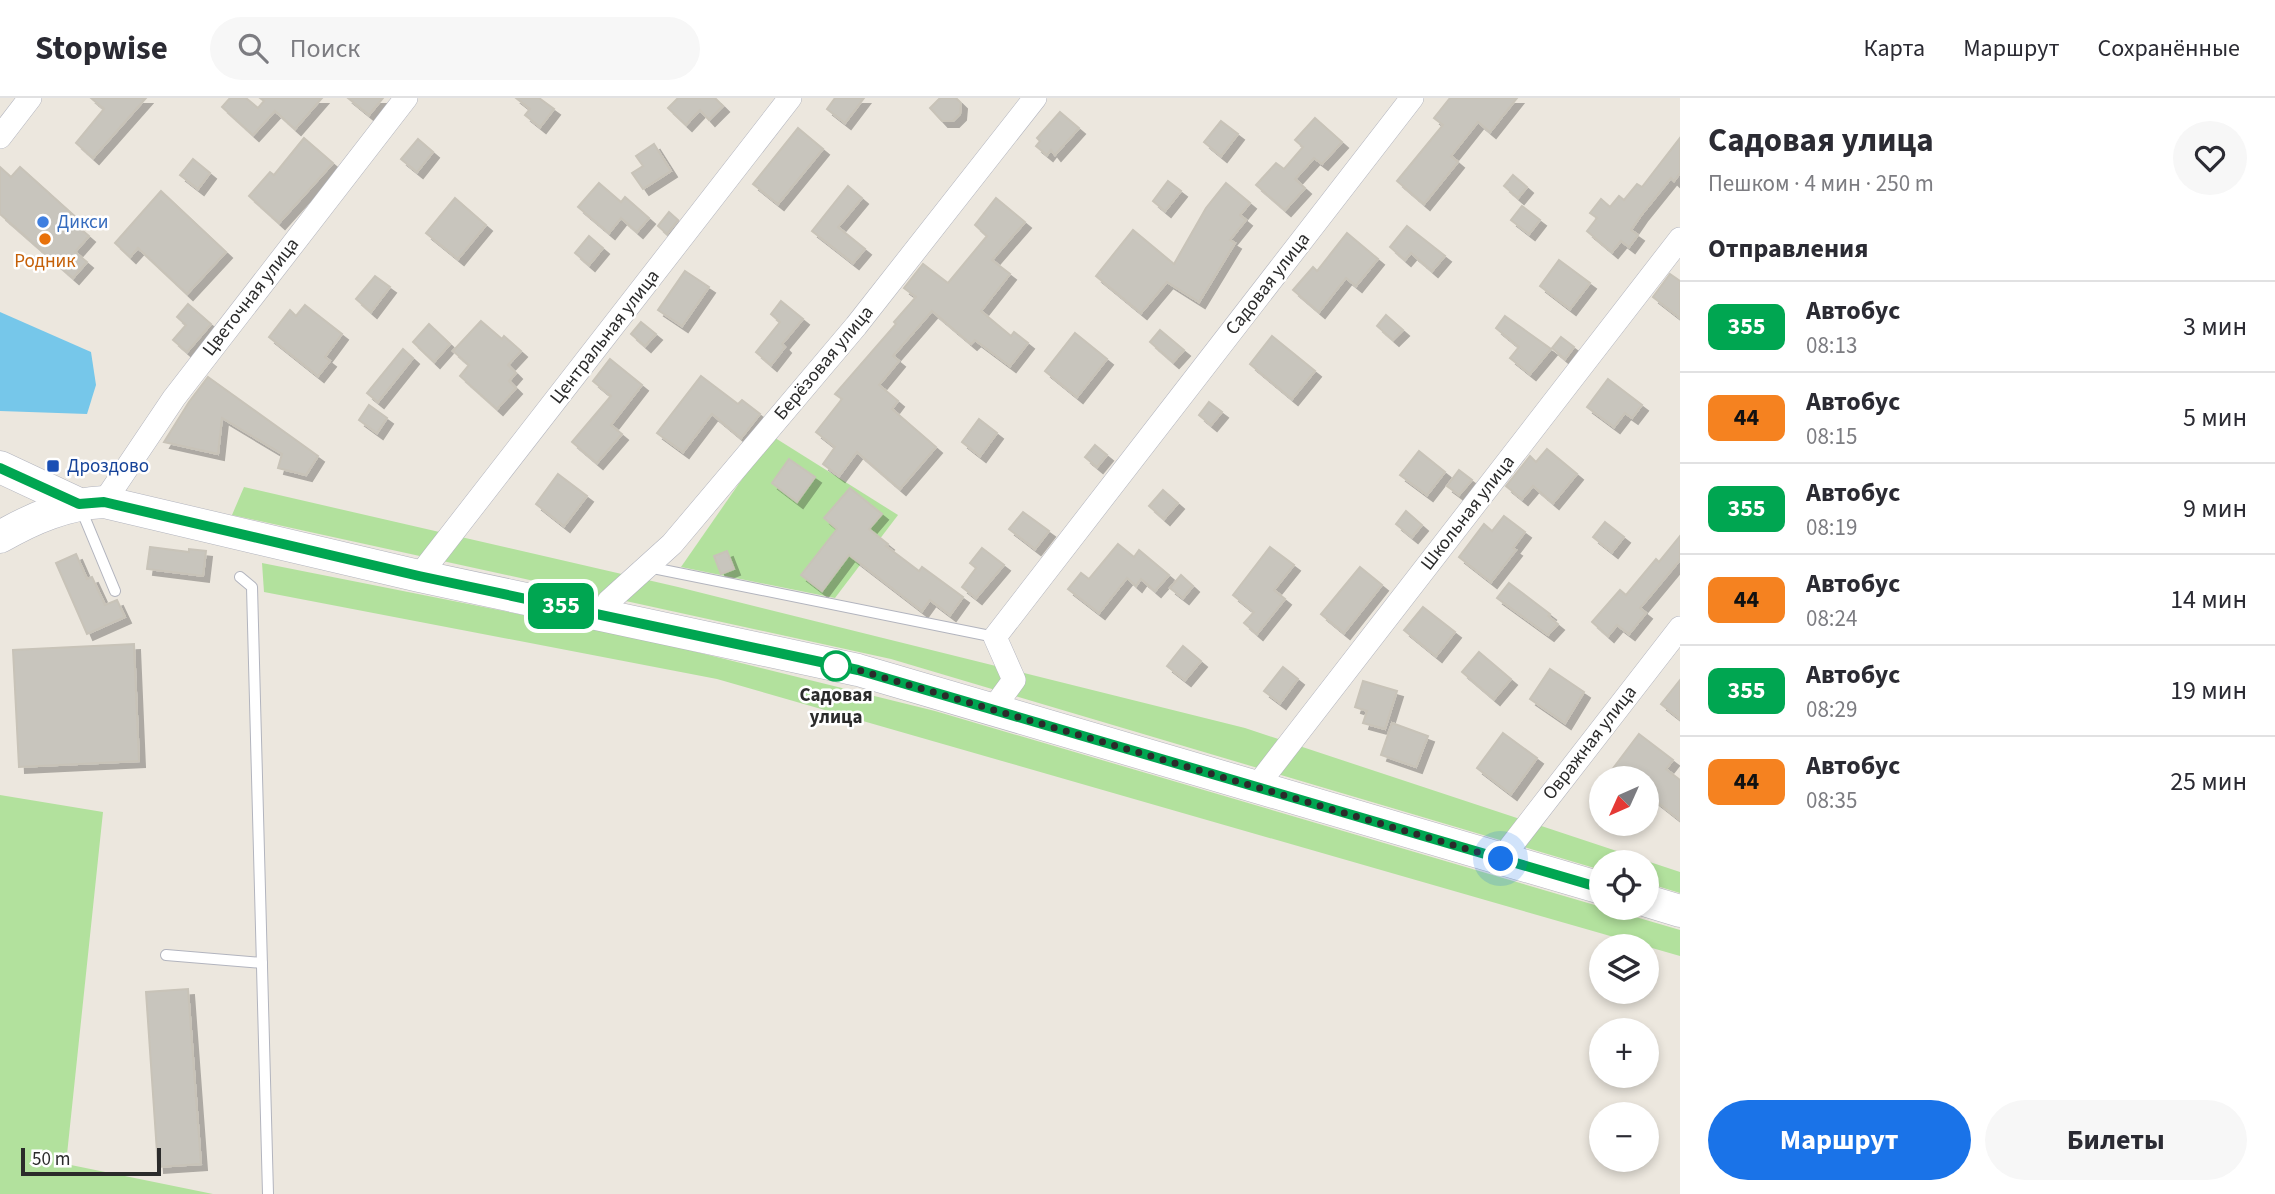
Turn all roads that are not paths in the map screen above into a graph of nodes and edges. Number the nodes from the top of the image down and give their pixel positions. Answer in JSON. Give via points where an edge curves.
{"nodes":[{"id":1,"x":30,"y":98,"type":"edge"},
{"id":2,"x":406,"y":98,"type":"edge"},
{"id":3,"x":790,"y":98,"type":"edge"},
{"id":4,"x":1035,"y":98,"type":"edge"},
{"id":5,"x":1412,"y":98,"type":"edge"},
{"id":6,"x":0,"y":137,"type":"edge"},
{"id":7,"x":1680,"y":239,"type":"edge"},
{"id":8,"x":0,"y":467,"type":"edge"},
{"id":9,"x":92,"y":503,"type":"junction"},
{"id":10,"x":0,"y":537,"type":"edge"},
{"id":11,"x":647,"y":567,"type":"junction"},
{"id":12,"x":419,"y":576,"type":"junction"},
{"id":13,"x":240,"y":577,"type":"dead end"},
{"id":14,"x":115,"y":591,"type":"dead end"},
{"id":15,"x":601,"y":615,"type":"junction"},
{"id":16,"x":1680,"y":628,"type":"edge"},
{"id":17,"x":995,"y":637,"type":"junction"},
{"id":18,"x":992,"y":710,"type":"junction"},
{"id":19,"x":1256,"y":787,"type":"junction"},
{"id":20,"x":1501,"y":859,"type":"junction"},
{"id":21,"x":1589,"y":885,"type":"edge"},
{"id":22,"x":1659,"y":905,"type":"edge"},
{"id":23,"x":1680,"y":911,"type":"edge"},
{"id":24,"x":166,"y":955,"type":"dead end"},
{"id":25,"x":262,"y":963,"type":"junction"},
{"id":26,"x":268,"y":1194,"type":"edge"}],
"edges":[{"from":1,"to":6,"type":"street"},
{"from":2,"to":9,"type":"street","name":"Цветочная улица"},
{"from":3,"to":12,"type":"street","name":"Центральная улица"},
{"from":4,"to":11,"type":"street","name":"Берёзовая улица","via":[[856,326],[672,544]]},
{"from":5,"to":17,"type":"street","name":"Садовая улица"},
{"from":7,"to":19,"type":"street","name":"Школьная улица"},
{"from":8,"to":9,"type":"street"},
{"from":9,"to":10,"type":"street","via":[[24,524]]},
{"from":9,"to":12,"type":"street"},
{"from":9,"to":14,"type":"lane"},
{"from":11,"to":15,"type":"street","name":"Берёзовая улица","via":[[609,601]]},
{"from":11,"to":17,"type":"lane"},
{"from":12,"to":15,"type":"street"},
{"from":13,"to":25,"type":"lane","via":[[252,587]]},
{"from":15,"to":18,"type":"street","via":[[858,670]]},
{"from":16,"to":20,"type":"street","name":"Овражная улица"},
{"from":17,"to":18,"type":"street","via":[[1014,680]]},
{"from":18,"to":19,"type":"street"},
{"from":19,"to":20,"type":"street"},
{"from":20,"to":21,"type":"street"},
{"from":22,"to":23,"type":"street"},
{"from":24,"to":25,"type":"lane"},
{"from":25,"to":26,"type":"lane"}]}
